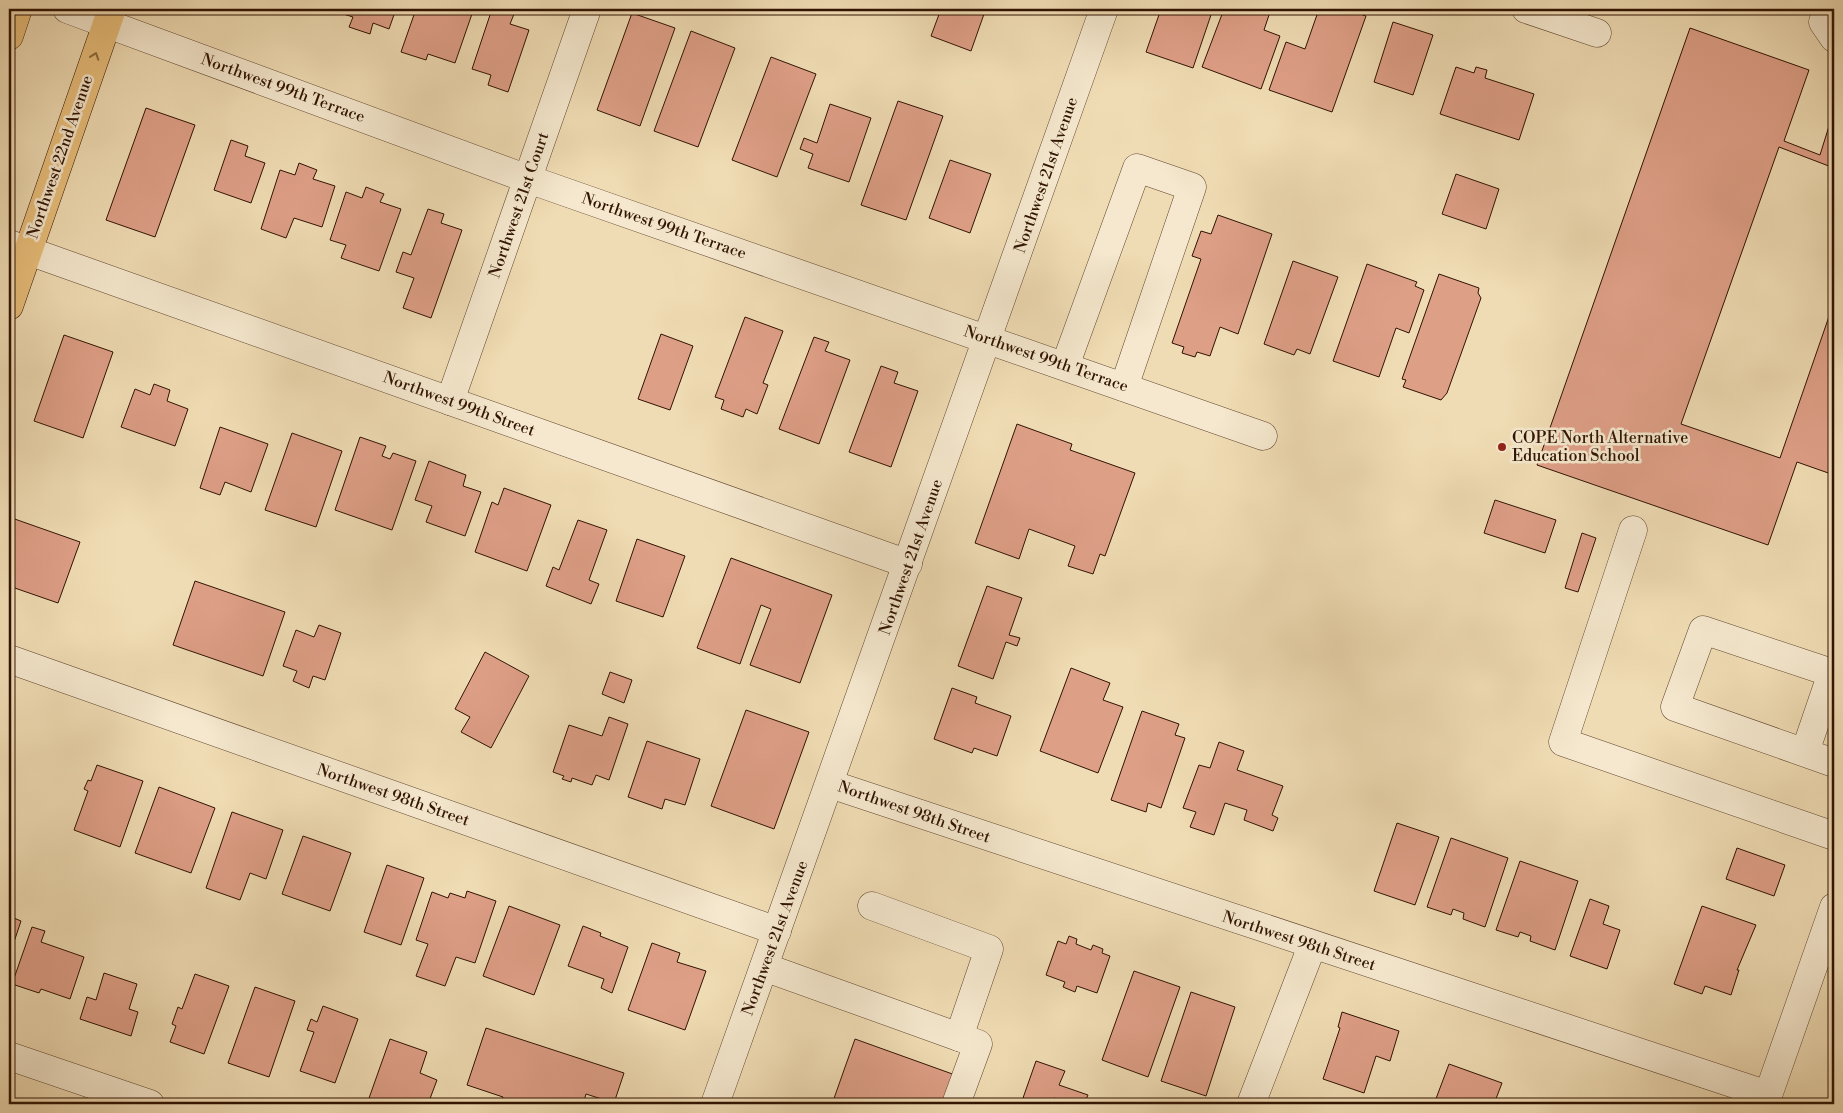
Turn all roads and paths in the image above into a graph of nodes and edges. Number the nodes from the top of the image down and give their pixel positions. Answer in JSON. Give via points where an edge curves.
{"nodes":[{"id":1,"x":18,"y":9,"type":"edge"},
{"id":2,"x":68,"y":9,"type":"edge"},
{"id":3,"x":587,"y":9,"type":"edge"},
{"id":4,"x":1104,"y":9,"type":"edge"},
{"id":5,"x":1526,"y":9,"type":"edge"},
{"id":6,"x":1828,"y":9,"type":"edge"},
{"id":7,"x":109,"y":16,"type":"edge"},
{"id":8,"x":1597,"y":33,"type":"dead end"},
{"id":9,"x":9,"y":36,"type":"edge"},
{"id":10,"x":1834,"y":38,"type":"edge"},
{"id":11,"x":528,"y":179,"type":"junction"},
{"id":12,"x":18,"y":248,"type":"edge"},
{"id":13,"x":9,"y":306,"type":"edge"},
{"id":14,"x":988,"y":338,"type":"junction"},
{"id":15,"x":1065,"y":366,"type":"junction"},
{"id":16,"x":1124,"y":387,"type":"junction"},
{"id":17,"x":450,"y":401,"type":"junction"},
{"id":18,"x":1263,"y":436,"type":"dead end"},
{"id":19,"x":1633,"y":530,"type":"dead end"},
{"id":20,"x":908,"y":564,"type":"junction"},
{"id":21,"x":9,"y":660,"type":"edge"},
{"id":22,"x":1805,"y":752,"type":"junction"},
{"id":23,"x":1834,"y":763,"type":"edge"},
{"id":24,"x":830,"y":784,"type":"junction"},
{"id":25,"x":1834,"y":836,"type":"edge"},
{"id":26,"x":872,"y":906,"type":"dead end"},
{"id":27,"x":1834,"y":907,"type":"edge"},
{"id":28,"x":777,"y":931,"type":"junction"},
{"id":29,"x":1312,"y":946,"type":"junction"},
{"id":30,"x":764,"y":967,"type":"junction"},
{"id":31,"x":959,"y":1037,"type":"junction"},
{"id":32,"x":9,"y":1056,"type":"edge"},
{"id":33,"x":1767,"y":1100,"type":"edge"},
{"id":34,"x":150,"y":1104,"type":"edge"},
{"id":35,"x":715,"y":1104,"type":"edge"},
{"id":36,"x":956,"y":1104,"type":"edge"},
{"id":37,"x":1251,"y":1104,"type":"edge"}],
"edges":[{"from":1,"to":9,"type":"main road"},
{"from":2,"to":7,"type":"street","name":"Northwest 99th Terrace"},
{"from":3,"to":11,"type":"street","name":"Northwest 21st Court"},
{"from":4,"to":14,"type":"street","name":"Northwest 21st Avenue"},
{"from":5,"to":8,"type":"street"},
{"from":6,"to":10,"type":"street","via":[[1823,22]]},
{"from":7,"to":11,"type":"street","name":"Northwest 99th Terrace"},
{"from":12,"to":7,"type":"main road","name":"Northwest 22nd Avenue","one_way":true},
{"from":11,"to":14,"type":"street","name":"Northwest 99th Terrace"},
{"from":11,"to":17,"type":"street","name":"Northwest 21st Court"},
{"from":12,"to":13,"type":"main road","name":"Northwest 22nd Avenue"},
{"from":12,"to":17,"type":"street","name":"Northwest 99th Street"},
{"from":14,"to":15,"type":"street","name":"Northwest 99th Terrace"},
{"from":14,"to":20,"type":"street","name":"Northwest 21st Avenue"},
{"from":15,"to":16,"type":"street","name":"Northwest 99th Terrace"},
{"from":15,"to":16,"type":"street","via":[[1137,168],[1192,186]]},
{"from":16,"to":18,"type":"street","name":"Northwest 99th Terrace"},
{"from":17,"to":20,"type":"street","name":"Northwest 99th Street"},
{"from":19,"to":25,"type":"street","via":[[1562,742]]},
{"from":20,"to":24,"type":"street","name":"Northwest 21st Avenue"},
{"from":21,"to":28,"type":"street","name":"Northwest 98th Street"},
{"from":22,"to":22,"type":"street","via":[[1675,707],[1703,630],[1832,673]]},
{"from":22,"to":23,"type":"street"},
{"from":24,"to":28,"type":"street","name":"Northwest 21st Avenue"},
{"from":24,"to":29,"type":"street","name":"Northwest 98th Street"},
{"from":26,"to":31,"type":"street","via":[[989,949]]},
{"from":27,"to":33,"type":"street"},
{"from":28,"to":30,"type":"street","name":"Northwest 21st Avenue"},
{"from":29,"to":33,"type":"street","name":"Northwest 98th Street"},
{"from":29,"to":37,"type":"street"},
{"from":30,"to":31,"type":"street"},
{"from":30,"to":35,"type":"street","name":"Northwest 21st Avenue"},
{"from":31,"to":36,"type":"street","via":[[978,1044]]},
{"from":32,"to":34,"type":"street"}]}
